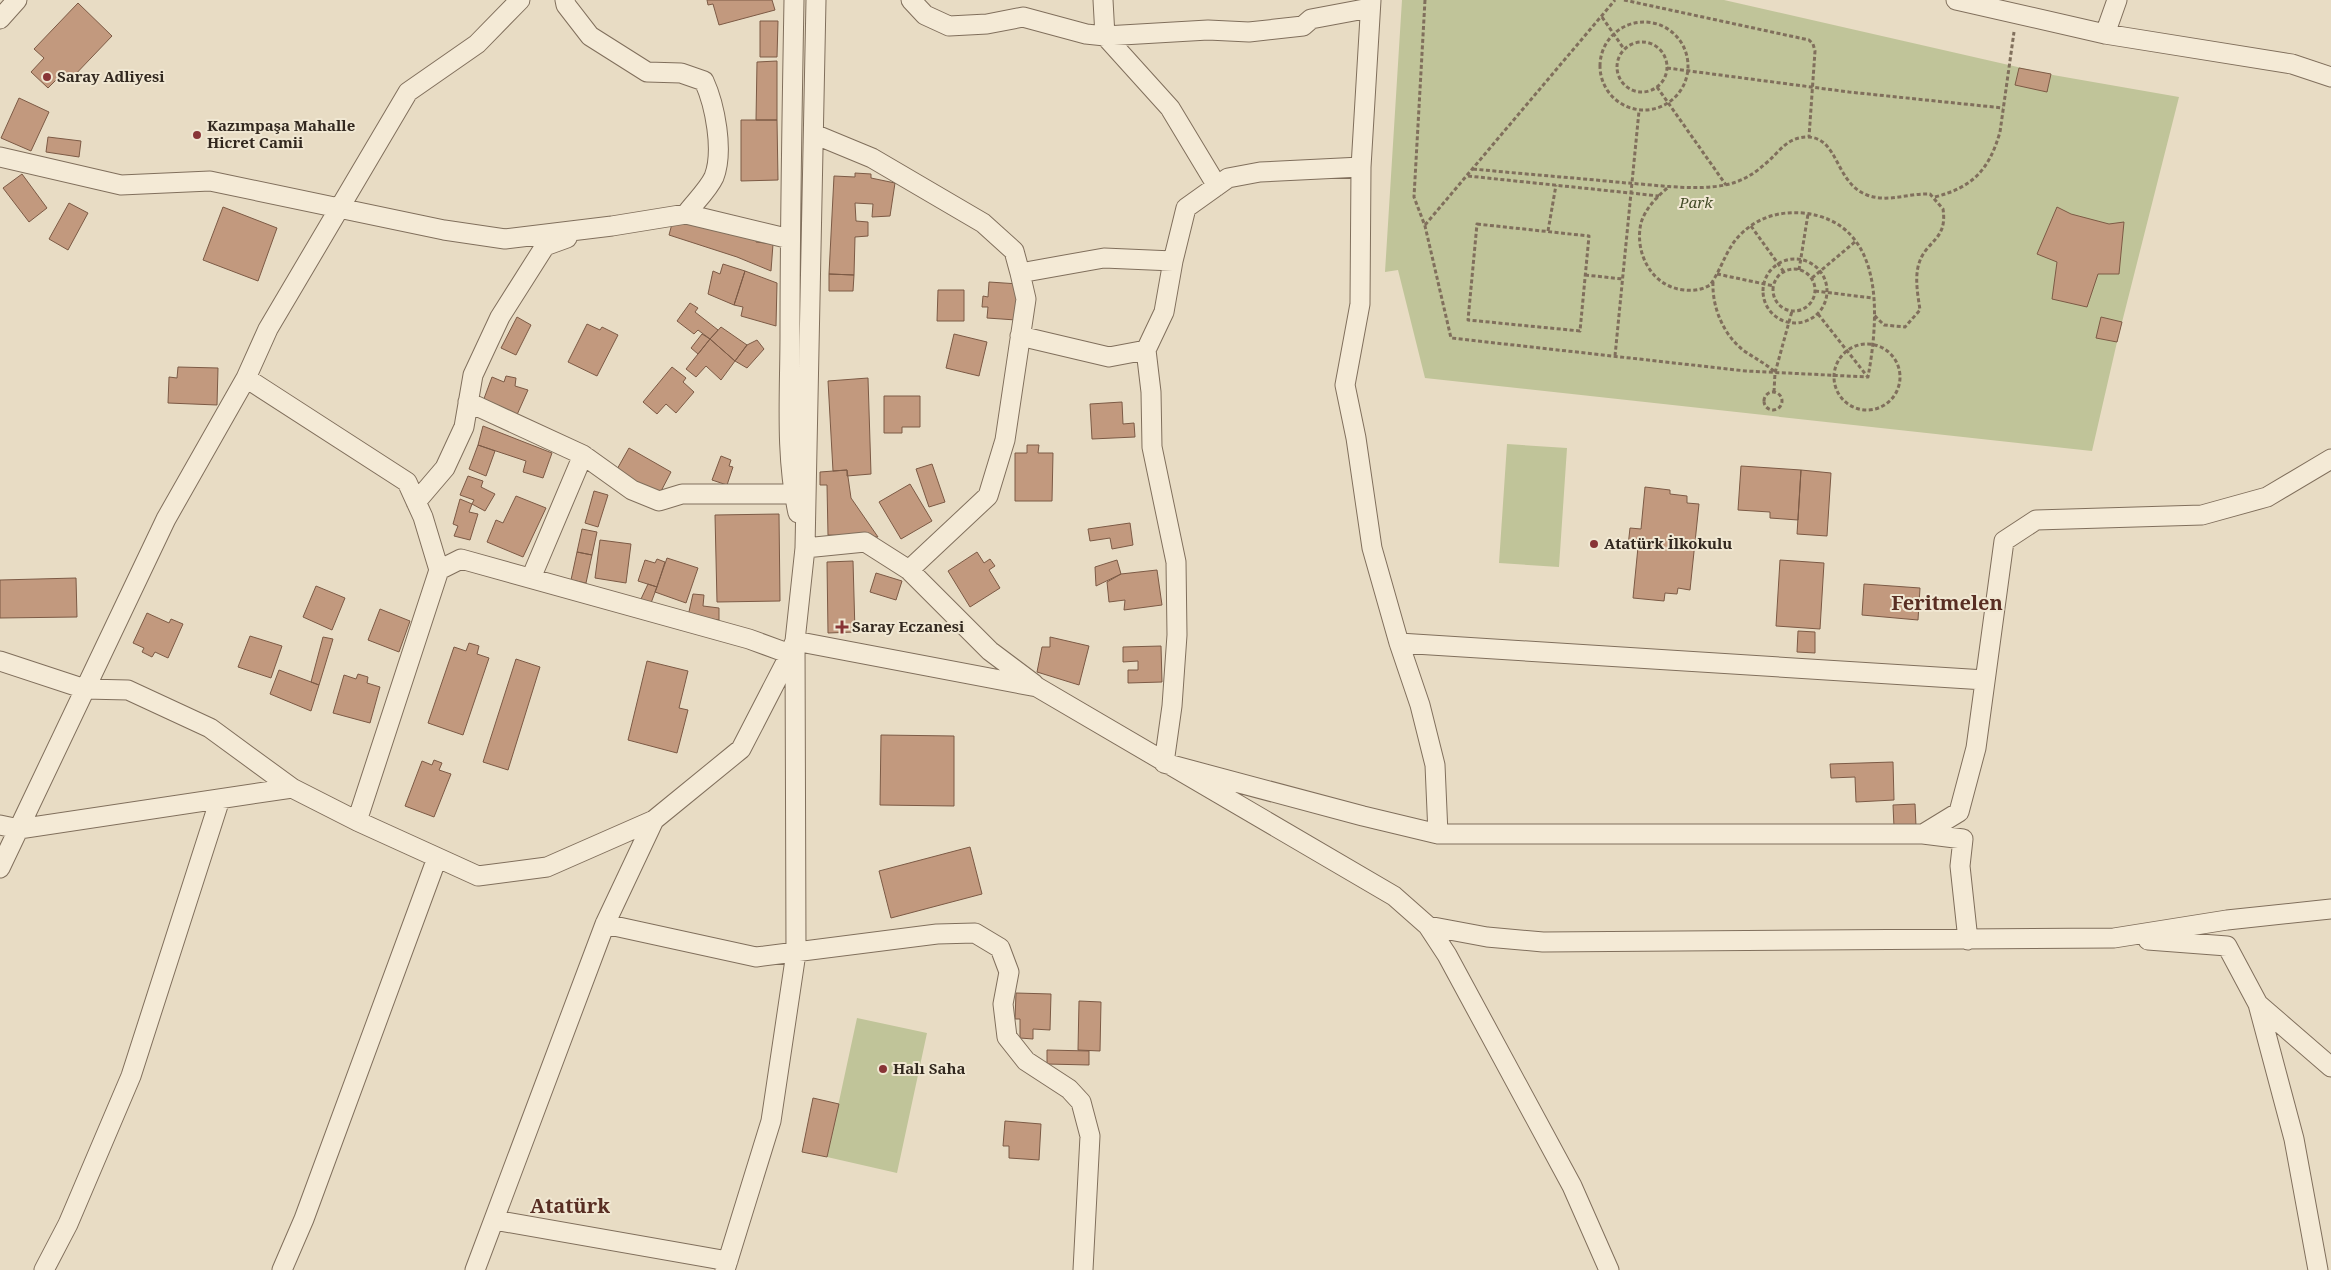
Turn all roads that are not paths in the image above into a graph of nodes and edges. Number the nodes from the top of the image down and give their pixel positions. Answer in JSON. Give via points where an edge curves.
{"nodes":[{"id":1,"x":17,"y":0,"type":"edge"},
{"id":2,"x":520,"y":0,"type":"edge"},
{"id":3,"x":565,"y":0,"type":"edge"},
{"id":4,"x":794,"y":0,"type":"edge"},
{"id":5,"x":816,"y":0,"type":"edge"},
{"id":6,"x":911,"y":0,"type":"edge"},
{"id":7,"x":1102,"y":0,"type":"edge"},
{"id":8,"x":1956,"y":0,"type":"edge"},
{"id":9,"x":2117,"y":0,"type":"edge"},
{"id":10,"x":1371,"y":4,"type":"edge"},
{"id":11,"x":1999,"y":5,"type":"edge"},
{"id":12,"x":0,"y":19,"type":"edge"},
{"id":13,"x":2105,"y":34,"type":"junction"},
{"id":14,"x":1105,"y":36,"type":"junction"},
{"id":15,"x":2331,"y":77,"type":"edge"},
{"id":16,"x":814,"y":134,"type":"junction"},
{"id":17,"x":0,"y":157,"type":"edge"},
{"id":18,"x":1361,"y":168,"type":"junction"},
{"id":19,"x":1217,"y":186,"type":"junction"},
{"id":20,"x":341,"y":208,"type":"junction"},
{"id":21,"x":686,"y":214,"type":"junction"},
{"id":22,"x":591,"y":228,"type":"junction"},
{"id":23,"x":790,"y":239,"type":"junction"},
{"id":24,"x":1173,"y":261,"type":"junction"},
{"id":25,"x":1020,"y":273,"type":"junction"},
{"id":26,"x":1020,"y":336,"type":"junction"},
{"id":27,"x":1146,"y":350,"type":"junction"},
{"id":28,"x":246,"y":378,"type":"junction"},
{"id":29,"x":468,"y":402,"type":"junction"},
{"id":30,"x":584,"y":455,"type":"junction"},
{"id":31,"x":2331,"y":459,"type":"edge"},
{"id":32,"x":794,"y":494,"type":"junction"},
{"id":33,"x":416,"y":502,"type":"junction"},
{"id":34,"x":805,"y":548,"type":"junction"},
{"id":35,"x":439,"y":570,"type":"junction"},
{"id":36,"x":909,"y":570,"type":"junction"},
{"id":37,"x":530,"y":578,"type":"junction"},
{"id":38,"x":1399,"y":643,"type":"junction"},
{"id":39,"x":793,"y":647,"type":"junction"},
{"id":40,"x":0,"y":661,"type":"edge"},
{"id":41,"x":1985,"y":680,"type":"junction"},
{"id":42,"x":1036,"y":687,"type":"junction"},
{"id":43,"x":85,"y":689,"type":"junction"},
{"id":44,"x":1164,"y":763,"type":"junction"},
{"id":45,"x":292,"y":788,"type":"junction"},
{"id":46,"x":220,"y":799,"type":"junction"},
{"id":47,"x":654,"y":820,"type":"junction"},
{"id":48,"x":357,"y":821,"type":"junction"},
{"id":49,"x":0,"y":825,"type":"edge"},
{"id":50,"x":19,"y":829,"type":"junction"},
{"id":51,"x":1438,"y":834,"type":"junction"},
{"id":52,"x":1923,"y":834,"type":"junction"},
{"id":53,"x":437,"y":858,"type":"junction"},
{"id":54,"x":0,"y":868,"type":"edge"},
{"id":55,"x":2331,"y":909,"type":"edge"},
{"id":56,"x":605,"y":924,"type":"junction"},
{"id":57,"x":1428,"y":926,"type":"junction"},
{"id":58,"x":2114,"y":938,"type":"junction"},
{"id":59,"x":1968,"y":940,"type":"junction"},
{"id":60,"x":796,"y":953,"type":"junction"},
{"id":61,"x":2258,"y":1004,"type":"junction"},
{"id":62,"x":2331,"y":1067,"type":"edge"},
{"id":63,"x":494,"y":1220,"type":"junction"},
{"id":64,"x":727,"y":1266,"type":"edge"},
{"id":65,"x":44,"y":1270,"type":"edge"},
{"id":66,"x":282,"y":1270,"type":"edge"},
{"id":67,"x":475,"y":1270,"type":"edge"},
{"id":68,"x":1083,"y":1270,"type":"edge"},
{"id":69,"x":1609,"y":1270,"type":"edge"},
{"id":70,"x":2318,"y":1270,"type":"edge"}],
"edges":[{"from":1,"to":12,"type":"street"},
{"from":2,"to":20,"type":"street","via":[[477,44],[408,92]]},
{"from":3,"to":21,"type":"street","via":[[590,36],[647,72],[681,73],[704,82],[711,96],[719,141],[714,176]]},
{"from":4,"to":23,"type":"street"},
{"from":5,"to":16,"type":"street"},
{"from":6,"to":14,"type":"street","via":[[925,15],[950,26],[987,24],[1023,17]]},
{"from":7,"to":14,"type":"street"},
{"from":8,"to":11,"type":"street"},
{"from":9,"to":13,"type":"street"},
{"from":10,"to":14,"type":"street","via":[[1311,19],[1303,26],[1249,32],[1208,30]]},
{"from":10,"to":18,"type":"street"},
{"from":11,"to":13,"type":"street","via":[[2016,13]]},
{"from":13,"to":15,"type":"street","via":[[2292,64]]},
{"from":14,"to":19,"type":"street","via":[[1170,108]]},
{"from":16,"to":25,"type":"street","via":[[872,158],[984,223],[1014,251]]},
{"from":16,"to":34,"type":"street"},
{"from":17,"to":20,"type":"street","via":[[121,185],[210,181]]},
{"from":18,"to":19,"type":"street","via":[[1260,172],[1228,178]]},
{"from":18,"to":38,"type":"street","via":[[1360,304],[1345,385],[1372,548]]},
{"from":19,"to":24,"type":"street","via":[[1186,208]]},
{"from":20,"to":22,"type":"street","via":[[504,239]]},
{"from":20,"to":28,"type":"street","via":[[268,329]]},
{"from":21,"to":22,"type":"street"},
{"from":21,"to":23,"type":"street"},
{"from":22,"to":29,"type":"street","via":[[545,246],[500,317],[474,375]]},
{"from":23,"to":32,"type":"street","via":[[790,440]]},
{"from":24,"to":25,"type":"street","via":[[1104,258]]},
{"from":24,"to":27,"type":"street","via":[[1164,312]]},
{"from":25,"to":26,"type":"street","via":[[1026,298]]},
{"from":26,"to":27,"type":"street","via":[[1110,357]]},
{"from":26,"to":36,"type":"street","via":[[1006,440],[988,496]]},
{"from":27,"to":44,"type":"street","via":[[1152,447],[1176,562],[1177,635]]},
{"from":28,"to":33,"type":"street","via":[[407,482]]},
{"from":28,"to":43,"type":"street","via":[[166,519]]},
{"from":29,"to":30,"type":"street"},
{"from":29,"to":33,"type":"street","via":[[464,427],[445,468]]},
{"from":30,"to":32,"type":"street","via":[[632,490],[659,501],[682,494]]},
{"from":30,"to":37,"type":"street"},
{"from":31,"to":41,"type":"street","via":[[2267,497],[2202,515],[2036,520],[2004,541]]},
{"from":32,"to":34,"type":"street"},
{"from":33,"to":35,"type":"street"},
{"from":34,"to":36,"type":"street","via":[[865,542]]},
{"from":34,"to":39,"type":"street"},
{"from":35,"to":37,"type":"street","via":[[461,559]]},
{"from":35,"to":48,"type":"street"},
{"from":36,"to":42,"type":"street","via":[[990,651]]},
{"from":37,"to":39,"type":"street","via":[[749,639]]},
{"from":38,"to":41,"type":"street"},
{"from":38,"to":51,"type":"street","via":[[1420,705],[1435,765]]},
{"from":39,"to":42,"type":"street"},
{"from":39,"to":47,"type":"street","via":[[741,749]]},
{"from":39,"to":60,"type":"street"},
{"from":40,"to":43,"type":"street"},
{"from":41,"to":52,"type":"street","via":[[1976,748],[1959,812]]},
{"from":42,"to":44,"type":"street"},
{"from":43,"to":45,"type":"street","via":[[128,690],[210,728]]},
{"from":43,"to":50,"type":"street"},
{"from":44,"to":51,"type":"street"},
{"from":44,"to":57,"type":"street","via":[[1394,896]]},
{"from":45,"to":46,"type":"street"},
{"from":45,"to":48,"type":"street"},
{"from":46,"to":50,"type":"street"},
{"from":46,"to":65,"type":"street","via":[[131,1076],[68,1224]]},
{"from":47,"to":53,"type":"street","via":[[547,867],[478,876]]},
{"from":47,"to":56,"type":"street"},
{"from":48,"to":53,"type":"street"},
{"from":49,"to":50,"type":"street"},
{"from":50,"to":54,"type":"street"},
{"from":51,"to":52,"type":"street"},
{"from":52,"to":59,"type":"street","via":[[1963,839],[1960,866]]},
{"from":53,"to":66,"type":"street","via":[[304,1219]]},
{"from":55,"to":58,"type":"street","via":[[2227,920]]},
{"from":56,"to":60,"type":"street","via":[[756,957]]},
{"from":56,"to":63,"type":"street"},
{"from":57,"to":59,"type":"street","via":[[1487,937],[1544,942]]},
{"from":57,"to":69,"type":"street","via":[[1447,955],[1572,1186]]},
{"from":58,"to":59,"type":"street"},
{"from":58,"to":61,"type":"street","via":[[2227,946]]},
{"from":60,"to":64,"type":"street","via":[[771,1120]]},
{"from":60,"to":68,"type":"street","via":[[937,934],[974,933],[1000,948],[1009,972],[1003,1004],[1007,1038],[1026,1061],[1069,1089],[1081,1102],[1090,1136]]},
{"from":61,"to":62,"type":"street"},
{"from":61,"to":70,"type":"street","via":[[2294,1139]]},
{"from":63,"to":64,"type":"street"},
{"from":63,"to":67,"type":"street"}]}
